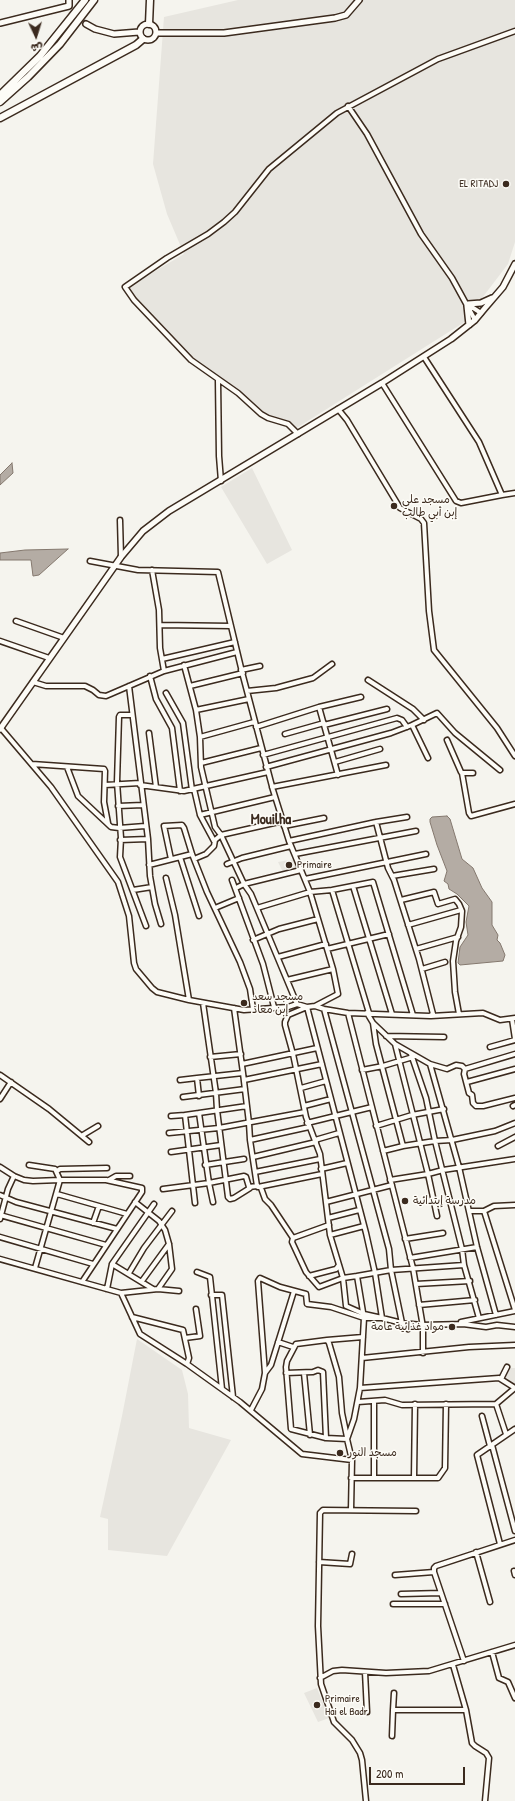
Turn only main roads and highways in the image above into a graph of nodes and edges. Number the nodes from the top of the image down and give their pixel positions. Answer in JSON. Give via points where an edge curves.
{"nodes":[{"id":1,"x":69,"y":0,"type":"edge"},
{"id":2,"x":85,"y":0,"type":"edge"},
{"id":3,"x":94,"y":0,"type":"edge"},
{"id":4,"x":150,"y":0,"type":"edge"},
{"id":5,"x":359,"y":0,"type":"edge"},
{"id":6,"x":0,"y":23,"type":"edge"},
{"id":7,"x":86,"y":24,"type":"tunnel mouth"},
{"id":8,"x":149,"y":24,"type":"junction"},
{"id":9,"x":139,"y":32,"type":"junction"},
{"id":10,"x":156,"y":33,"type":"junction"},
{"id":11,"x":143,"y":40,"type":"junction"},
{"id":12,"x":0,"y":95,"type":"edge"},
{"id":13,"x":0,"y":102,"type":"edge"},
{"id":14,"x":0,"y":118,"type":"edge"},
{"id":15,"x":515,"y":264,"type":"edge"},
{"id":16,"x":494,"y":297,"type":"junction"},
{"id":17,"x":469,"y":325,"type":"junction"},
{"id":18,"x":0,"y":728,"type":"edge"}],
"edges":[{"from":1,"to":6,"type":"main road","via":[[69,8]]},
{"from":2,"to":12,"type":"highway","via":[[40,56]]},
{"from":3,"to":13,"type":"highway","via":[[60,44],[28,78]]},
{"from":4,"to":8,"type":"highway"},
{"from":5,"to":10,"type":"main road","via":[[346,15],[335,18],[224,33]]},
{"from":7,"to":9,"type":"main road","via":[[99,31],[114,34]]},
{"from":8,"to":9,"type":"main road","via":[[141,27]]},
{"from":8,"to":10,"type":"main road","via":[[154,26]]},
{"from":9,"to":11,"type":"main road"},
{"from":10,"to":11,"type":"main road","via":[[151,40]]},
{"from":11,"to":14,"type":"highway"},
{"from":15,"to":16,"type":"main road","via":[[503,287]]},
{"from":16,"to":17,"type":"main road"},
{"from":16,"to":17,"type":"main road","via":[[481,303],[467,304]]},
{"from":17,"to":18,"type":"main road","via":[[424,357],[169,511],[143,531],[120,557]]}]}
